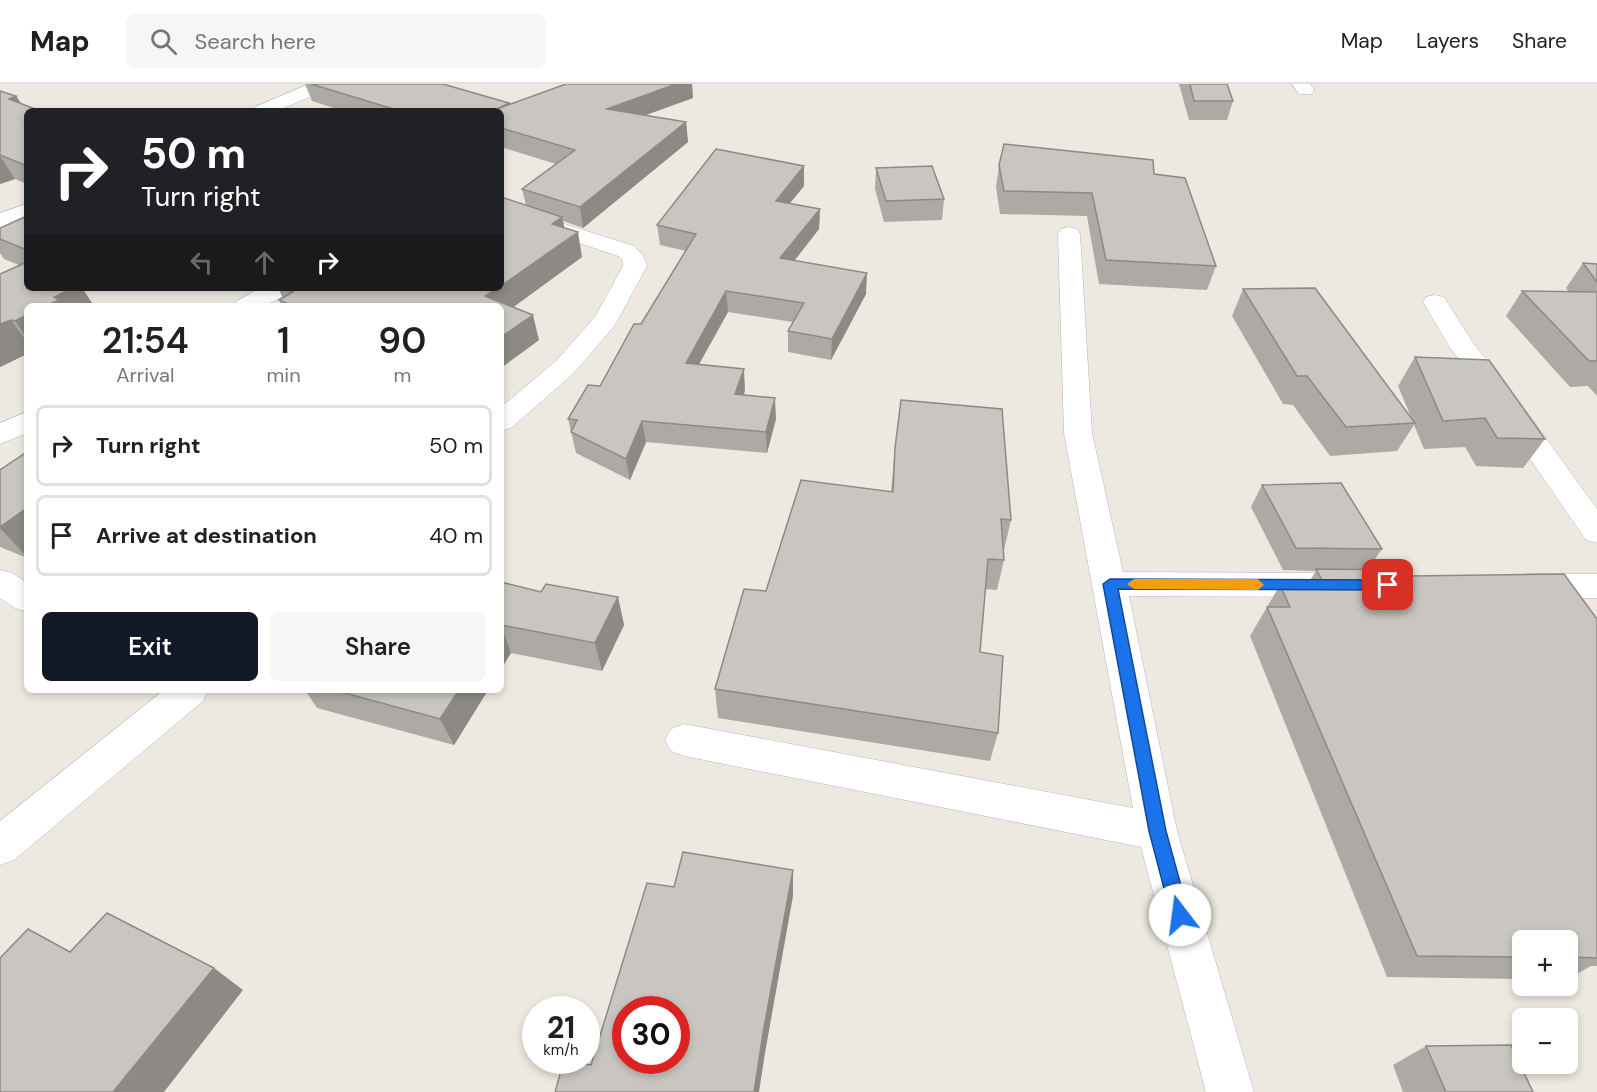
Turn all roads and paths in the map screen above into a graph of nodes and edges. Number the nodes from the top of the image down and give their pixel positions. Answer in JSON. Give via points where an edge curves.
{"nodes":[{"id":1,"x":324,"y":84,"type":"edge"},
{"id":2,"x":269,"y":108,"type":"edge"},
{"id":3,"x":24,"y":211,"type":"edge"},
{"id":4,"x":504,"y":211,"type":"edge"},
{"id":5,"x":0,"y":221,"type":"edge"},
{"id":6,"x":1069,"y":234,"type":"dead end"},
{"id":7,"x":273,"y":291,"type":"edge"},
{"id":8,"x":1435,"y":302,"type":"dead end"},
{"id":9,"x":251,"y":303,"type":"edge"},
{"id":10,"x":504,"y":419,"type":"edge"},
{"id":11,"x":24,"y":423,"type":"edge"},
{"id":12,"x":0,"y":435,"type":"edge"},
{"id":13,"x":1597,"y":532,"type":"edge"},
{"id":14,"x":0,"y":582,"type":"edge"},
{"id":15,"x":1110,"y":584,"type":"junction"},
{"id":16,"x":1383,"y":585,"type":"edge"},
{"id":17,"x":1502,"y":586,"type":"edge"},
{"id":18,"x":1597,"y":586,"type":"edge"},
{"id":19,"x":24,"y":597,"type":"edge"},
{"id":20,"x":183,"y":693,"type":"edge"},
{"id":21,"x":684,"y":740,"type":"dead end"},
{"id":22,"x":1157,"y":831,"type":"junction"},
{"id":23,"x":0,"y":846,"type":"edge"},
{"id":24,"x":1230,"y":1092,"type":"edge"}],
"edges":[{"from":1,"to":2,"type":"street"},
{"from":3,"to":5,"type":"street"},
{"from":4,"to":10,"type":"street","via":[[626,251],[635,266],[606,320],[565,367]]},
{"from":6,"to":15,"type":"street","via":[[1078,434]]},
{"from":7,"to":9,"type":"street"},
{"from":8,"to":13,"type":"street","via":[[1462,346]]},
{"from":11,"to":12,"type":"street"},
{"from":14,"to":19,"type":"street"},
{"from":15,"to":16,"type":"street"},
{"from":15,"to":22,"type":"street"},
{"from":17,"to":18,"type":"street"},
{"from":20,"to":23,"type":"street"},
{"from":21,"to":22,"type":"street"},
{"from":22,"to":24,"type":"street"}]}
